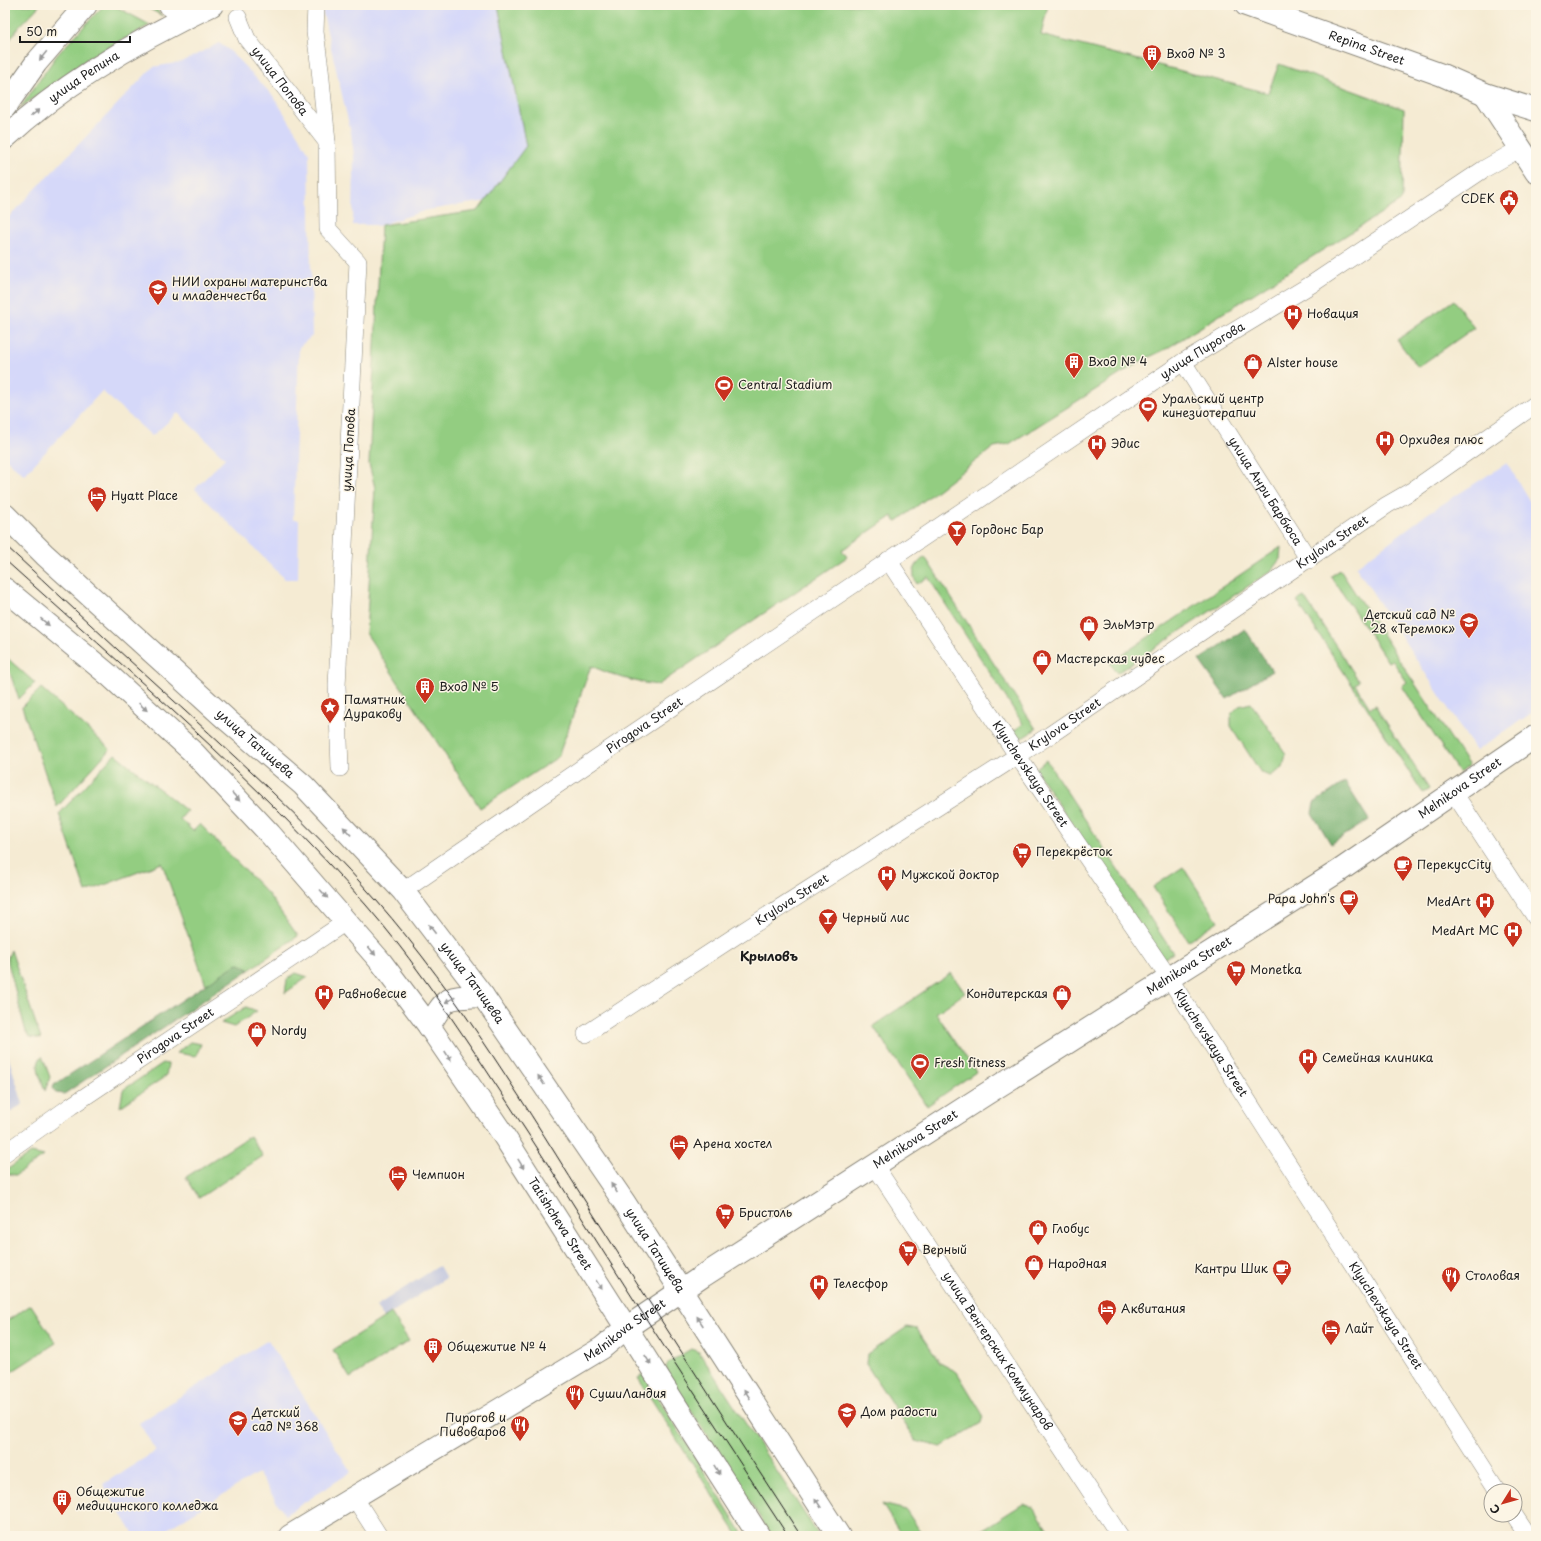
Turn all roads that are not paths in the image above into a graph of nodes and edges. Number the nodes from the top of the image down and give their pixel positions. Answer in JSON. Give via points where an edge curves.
{"nodes":[{"id":1,"x":86,"y":5,"type":"edge"},
{"id":2,"x":316,"y":5,"type":"edge"},
{"id":3,"x":1246,"y":5,"type":"edge"},
{"id":4,"x":193,"y":8,"type":"edge"},
{"id":5,"x":238,"y":17,"type":"dead end"},
{"id":6,"x":1485,"y":94,"type":"junction"},
{"id":7,"x":5,"y":107,"type":"edge"},
{"id":8,"x":1536,"y":110,"type":"edge"},
{"id":9,"x":5,"y":138,"type":"edge"},
{"id":10,"x":327,"y":142,"type":"junction"},
{"id":11,"x":1521,"y":148,"type":"junction"},
{"id":12,"x":1536,"y":172,"type":"edge"},
{"id":13,"x":1183,"y":362,"type":"junction"},
{"id":14,"x":1536,"y":404,"type":"edge"},
{"id":15,"x":5,"y":515,"type":"edge"},
{"id":16,"x":888,"y":560,"type":"junction"},
{"id":17,"x":1309,"y":560,"type":"junction"},
{"id":18,"x":5,"y":589,"type":"edge"},
{"id":19,"x":1536,"y":736,"type":"edge"},
{"id":20,"x":1017,"y":755,"type":"junction"},
{"id":21,"x":340,"y":768,"type":"dead end"},
{"id":22,"x":1454,"y":793,"type":"junction"},
{"id":23,"x":403,"y":891,"type":"junction"},
{"id":24,"x":1536,"y":918,"type":"edge"},
{"id":25,"x":348,"y":921,"type":"junction"},
{"id":26,"x":1169,"y":978,"type":"junction"},
{"id":27,"x":483,"y":996,"type":"junction"},
{"id":28,"x":429,"y":1026,"type":"junction"},
{"id":29,"x":586,"y":1034,"type":"dead end"},
{"id":30,"x":5,"y":1153,"type":"edge"},
{"id":31,"x":875,"y":1166,"type":"junction"},
{"id":32,"x":680,"y":1291,"type":"junction"},
{"id":33,"x":626,"y":1328,"type":"junction"},
{"id":34,"x":1493,"y":1483,"type":"edge"},
{"id":35,"x":354,"y":1497,"type":"junction"},
{"id":36,"x":1519,"y":1523,"type":"edge"},
{"id":37,"x":290,"y":1536,"type":"edge"},
{"id":38,"x":379,"y":1536,"type":"edge"},
{"id":39,"x":759,"y":1536,"type":"edge"},
{"id":40,"x":839,"y":1536,"type":"edge"},
{"id":41,"x":1120,"y":1536,"type":"edge"},
{"id":42,"x":1528,"y":1536,"type":"edge"}],
"edges":[{"from":1,"to":7,"type":"main road","one_way":true,"via":[[36,63]]},
{"from":2,"to":10,"type":"street","name":"улица Попова","via":[[315,32]]},
{"from":3,"to":6,"type":"main road","name":"Repina Street","via":[[1442,74]]},
{"from":9,"to":4,"type":"main road","name":"улица Репина","one_way":true,"via":[[78,79]]},
{"from":5,"to":10,"type":"street","name":"улица Попова","via":[[247,39]]},
{"from":6,"to":8,"type":"main road"},
{"from":6,"to":11,"type":"main road"},
{"from":10,"to":21,"type":"street","name":"улица Попова","via":[[328,229],[358,262],[337,686]]},
{"from":11,"to":12,"type":"main road"},
{"from":11,"to":13,"type":"street","name":"улица Пирогова","via":[[1484,169],[1312,284]]},
{"from":13,"to":16,"type":"street","name":"улица Пирогова"},
{"from":13,"to":17,"type":"street","name":"улица Анри Барбюса"},
{"from":14,"to":17,"type":"street","name":"Krylova Street"},
{"from":23,"to":15,"type":"main road","name":"улица Татищева","one_way":true,"via":[[303,785],[226,720],[45,555]]},
{"from":16,"to":20,"type":"street","name":"Klyuchevskaya Street"},
{"from":16,"to":23,"type":"street","name":"Pirogova Street"},
{"from":17,"to":20,"type":"street","name":"Krylova Street"},
{"from":18,"to":25,"type":"main road","name":"Tatishcheva Street","one_way":true,"via":[[110,676],[194,753],[260,822]]},
{"from":19,"to":22,"type":"main road","name":"Melnikova Street"},
{"from":20,"to":26,"type":"street","name":"Klyuchevskaya Street"},
{"from":20,"to":29,"type":"street","name":"Krylova Street"},
{"from":22,"to":24,"type":"street"},
{"from":22,"to":26,"type":"main road","name":"Melnikova Street","via":[[1340,871]]},
{"from":27,"to":23,"type":"main road","name":"улица Татищева","one_way":true},
{"from":25,"to":28,"type":"main road","name":"Tatishcheva Street","one_way":true},
{"from":25,"to":30,"type":"street","name":"Pirogova Street"},
{"from":26,"to":31,"type":"main road","name":"Melnikova Street"},
{"from":26,"to":34,"type":"street","name":"Klyuchevskaya Street"},
{"from":27,"to":28,"type":"main road","one_way":true,"via":[[452,997],[442,1004]]},
{"from":32,"to":27,"type":"main road","name":"улица Татищева","one_way":true,"via":[[624,1202]]},
{"from":28,"to":33,"type":"main road","name":"Tatishcheva Street","one_way":true,"via":[[502,1133]]},
{"from":31,"to":32,"type":"main road","name":"Melnikova Street"},
{"from":31,"to":41,"type":"street","name":"улица Венгерских Коммунаров"},
{"from":32,"to":33,"type":"main road","name":"Melnikova Street"},
{"from":40,"to":32,"type":"main road","name":"улица Татищева","one_way":true},
{"from":33,"to":35,"type":"main road","name":"Melnikova Street","via":[[602,1348]]},
{"from":33,"to":39,"type":"main road","name":"Tatishcheva Street","one_way":true},
{"from":35,"to":37,"type":"main road","name":"Melnikova Street"},
{"from":35,"to":38,"type":"street"},
{"from":36,"to":42,"type":"street"}]}
